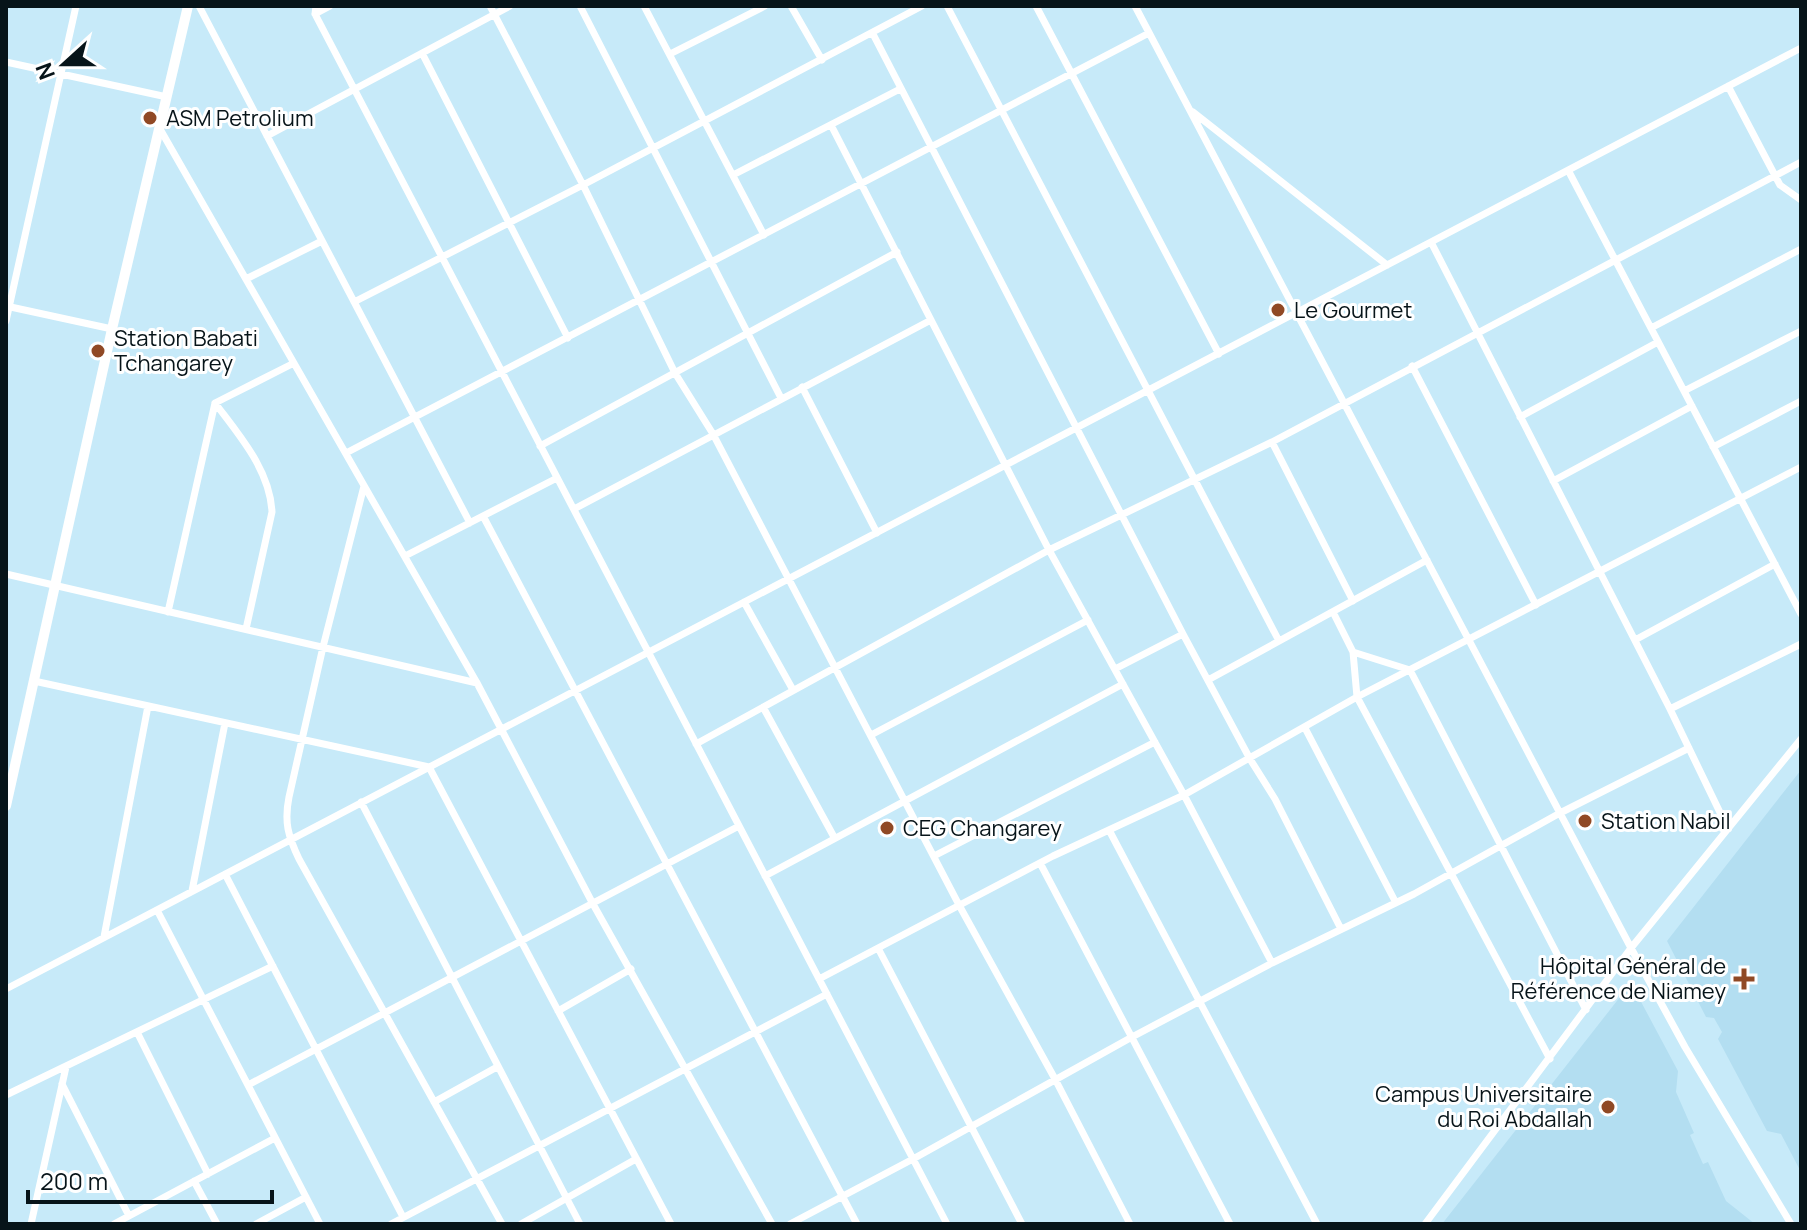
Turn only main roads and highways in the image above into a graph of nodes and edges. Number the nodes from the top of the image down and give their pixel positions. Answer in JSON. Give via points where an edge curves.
{"nodes":[{"id":1,"x":188,"y":6,"type":"edge"},
{"id":2,"x":6,"y":806,"type":"edge"}],
"edges":[{"from":1,"to":2,"type":"main road"}]}
